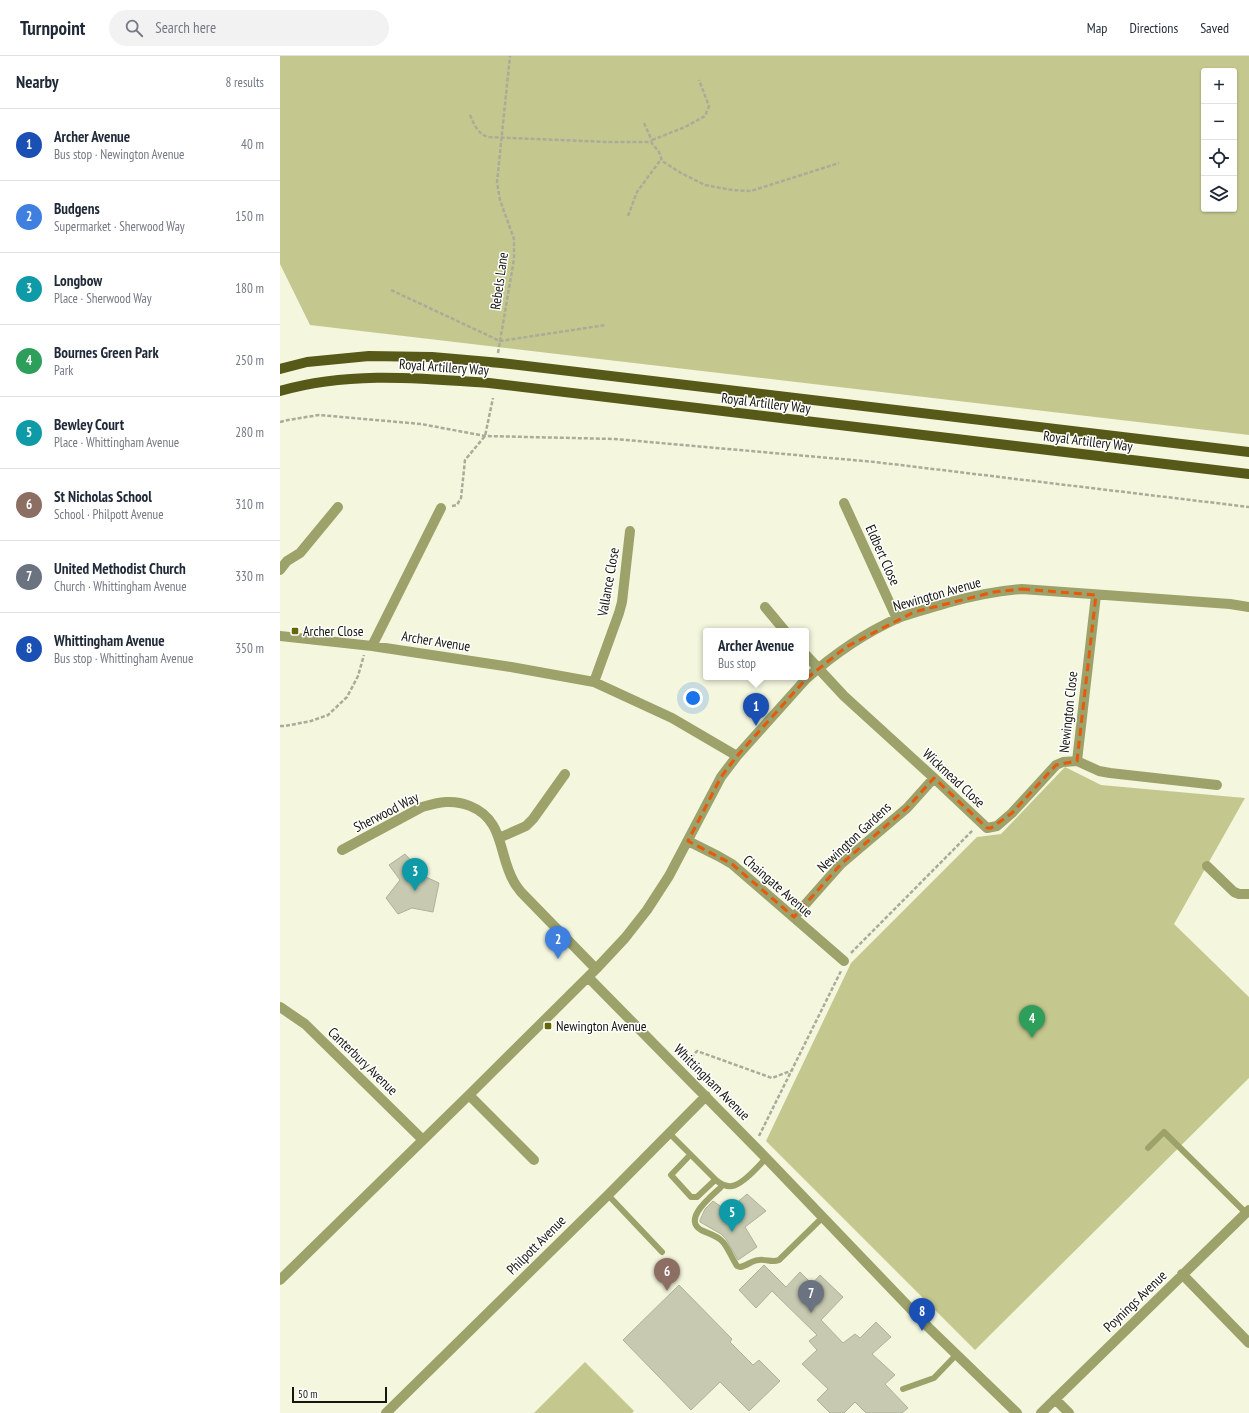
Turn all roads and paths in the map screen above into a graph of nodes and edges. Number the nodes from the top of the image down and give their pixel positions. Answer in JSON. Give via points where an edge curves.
{"nodes":[{"id":1,"x":510,"y":56,"type":"edge"},
{"id":2,"x":699,"y":80,"type":"dead end"},
{"id":3,"x":470,"y":115,"type":"dead end"},
{"id":4,"x":644,"y":123,"type":"dead end"},
{"id":5,"x":502,"y":137,"type":"junction"},
{"id":6,"x":652,"y":141,"type":"junction"},
{"id":7,"x":662,"y":161,"type":"junction"},
{"id":8,"x":840,"y":163,"type":"dead end"},
{"id":9,"x":628,"y":216,"type":"dead end"},
{"id":10,"x":391,"y":290,"type":"dead end"},
{"id":11,"x":606,"y":325,"type":"dead end"},
{"id":12,"x":500,"y":341,"type":"junction"},
{"id":13,"x":498,"y":353,"type":"dead end"},
{"id":14,"x":280,"y":369,"type":"edge"},
{"id":15,"x":280,"y":391,"type":"edge"},
{"id":16,"x":493,"y":398,"type":"dead end"},
{"id":17,"x":280,"y":422,"type":"edge"},
{"id":18,"x":485,"y":436,"type":"junction"},
{"id":19,"x":1249,"y":452,"type":"edge"},
{"id":20,"x":1249,"y":474,"type":"edge"},
{"id":21,"x":844,"y":503,"type":"dead end"},
{"id":22,"x":338,"y":507,"type":"dead end"},
{"id":23,"x":1249,"y":507,"type":"edge"},
{"id":24,"x":441,"y":508,"type":"joint"},
{"id":25,"x":630,"y":531,"type":"dead end"},
{"id":26,"x":280,"y":570,"type":"edge"},
{"id":27,"x":1096,"y":595,"type":"junction"},
{"id":28,"x":765,"y":607,"type":"dead end"},
{"id":29,"x":1249,"y":607,"type":"edge"},
{"id":30,"x":897,"y":619,"type":"junction"},
{"id":31,"x":782,"y":628,"type":"edge"},
{"id":32,"x":280,"y":636,"type":"edge"},
{"id":33,"x":368,"y":645,"type":"junction"},
{"id":34,"x":809,"y":658,"type":"edge"},
{"id":35,"x":818,"y":668,"type":"junction"},
{"id":36,"x":809,"y":676,"type":"edge"},
{"id":37,"x":805,"y":680,"type":"edge"},
{"id":38,"x":594,"y":682,"type":"junction"},
{"id":39,"x":280,"y":726,"type":"edge"},
{"id":40,"x":737,"y":756,"type":"junction"},
{"id":41,"x":1077,"y":761,"type":"junction"},
{"id":42,"x":566,"y":774,"type":"dead end"},
{"id":43,"x":934,"y":778,"type":"junction"},
{"id":44,"x":1217,"y":785,"type":"dead end"},
{"id":45,"x":981,"y":823,"type":"junction"},
{"id":46,"x":499,"y":838,"type":"junction"},
{"id":47,"x":688,"y":841,"type":"junction"},
{"id":48,"x":342,"y":850,"type":"dead end"},
{"id":49,"x":1207,"y":866,"type":"dead end"},
{"id":50,"x":1249,"y":894,"type":"edge"},
{"id":51,"x":794,"y":917,"type":"junction"},
{"id":52,"x":844,"y":961,"type":"junction"},
{"id":53,"x":596,"y":969,"type":"junction"},
{"id":54,"x":588,"y":977,"type":"junction"},
{"id":55,"x":280,"y":1007,"type":"edge"},
{"id":56,"x":679,"y":1069,"type":"junction"},
{"id":57,"x":793,"y":1070,"type":"junction"},
{"id":58,"x":469,"y":1095,"type":"junction"},
{"id":59,"x":706,"y":1096,"type":"junction"},
{"id":60,"x":669,"y":1133,"type":"junction"},
{"id":61,"x":423,"y":1140,"type":"junction"},
{"id":62,"x":754,"y":1146,"type":"junction"},
{"id":63,"x":1148,"y":1148,"type":"dead end"},
{"id":64,"x":690,"y":1155,"type":"junction"},
{"id":65,"x":766,"y":1158,"type":"junction"},
{"id":66,"x":534,"y":1160,"type":"dead end"},
{"id":67,"x":715,"y":1180,"type":"junction"},
{"id":68,"x":723,"y":1185,"type":"junction"},
{"id":69,"x":608,"y":1195,"type":"junction"},
{"id":70,"x":1247,"y":1211,"type":"edge"},
{"id":71,"x":824,"y":1217,"type":"junction"},
{"id":72,"x":662,"y":1252,"type":"dead end"},
{"id":73,"x":1182,"y":1274,"type":"junction"},
{"id":74,"x":280,"y":1280,"type":"edge"},
{"id":75,"x":1249,"y":1343,"type":"edge"},
{"id":76,"x":957,"y":1354,"type":"junction"},
{"id":77,"x":903,"y":1389,"type":"dead end"},
{"id":78,"x":1055,"y":1399,"type":"junction"},
{"id":79,"x":386,"y":1413,"type":"edge"},
{"id":80,"x":1017,"y":1413,"type":"edge"},
{"id":81,"x":1041,"y":1413,"type":"edge"},
{"id":82,"x":1069,"y":1413,"type":"edge"}],
"edges":[{"from":1,"to":5,"type":"path","name":"Rebels Lane"},
{"from":2,"to":6,"type":"path","via":[[709,106],[705,116]]},
{"from":3,"to":5,"type":"path","via":[[475,127],[484,136]]},
{"from":4,"to":6,"type":"path"},
{"from":5,"to":6,"type":"path","via":[[606,142]]},
{"from":5,"to":12,"type":"path","name":"Rebels Lane","via":[[497,182],[500,200],[514,239],[514,259]]},
{"from":6,"to":7,"type":"path"},
{"from":7,"to":8,"type":"path","via":[[700,183],[744,191]]},
{"from":7,"to":9,"type":"path","via":[[637,192]]},
{"from":10,"to":12,"type":"path"},
{"from":11,"to":12,"type":"path"},
{"from":12,"to":13,"type":"path","name":"Rebels Lane"},
{"from":14,"to":19,"type":"main road","name":"Royal Artillery Way","via":[[307,362],[369,356],[501,363]]},
{"from":15,"to":20,"type":"main road","name":"Royal Artillery Way","via":[[323,382],[392,377],[489,384]]},
{"from":16,"to":18,"type":"path"},
{"from":17,"to":18,"type":"path","via":[[319,414],[420,424]]},
{"from":18,"to":23,"type":"path","via":[[615,439],[875,462]]},
{"from":18,"to":24,"type":"path","via":[[465,460],[461,498],[457,505]]},
{"from":21,"to":30,"type":"street","name":"Eldbert Close"},
{"from":22,"to":26,"type":"street","via":[[300,553],[287,561]]},
{"from":24,"to":33,"type":"street"},
{"from":25,"to":38,"type":"street","name":"Vallance Close","via":[[622,602]]},
{"from":27,"to":29,"type":"street","name":"Newington Avenue"},
{"from":27,"to":30,"type":"street","name":"Newington Avenue","via":[[1022,589],[994,592],[960,599]]},
{"from":27,"to":41,"type":"street","name":"Newington Close"},
{"from":28,"to":31,"type":"street"},
{"from":30,"to":35,"type":"street","name":"Newington Avenue"},
{"from":32,"to":33,"type":"street","name":"Archer Avenue"},
{"from":33,"to":38,"type":"street","name":"Archer Avenue"},
{"from":33,"to":39,"type":"path","via":[[358,676],[347,697],[328,715],[311,721]]},
{"from":34,"to":35,"type":"street","name":"Wickmead Close"},
{"from":35,"to":36,"type":"street","name":"Newington Avenue"},
{"from":35,"to":43,"type":"street","name":"Wickmead Close","via":[[844,696]]},
{"from":37,"to":40,"type":"street","name":"Newington Avenue"},
{"from":38,"to":40,"type":"street","name":"Archer Avenue","via":[[672,718]]},
{"from":40,"to":47,"type":"street","name":"Newington Avenue","via":[[721,777]]},
{"from":41,"to":44,"type":"street","name":"Newington Close","via":[[1110,774]]},
{"from":41,"to":45,"type":"street","name":"Wickmead Close","via":[[1056,765],[997,826],[987,828]]},
{"from":42,"to":46,"type":"street","via":[[526,826]]},
{"from":43,"to":45,"type":"street","name":"Wickmead Close"},
{"from":43,"to":51,"type":"street","name":"Newington Gardens","via":[[907,808],[841,864]]},
{"from":45,"to":52,"type":"path"},
{"from":46,"to":48,"type":"street","name":"Sherwood Way","via":[[493,824],[476,808],[445,801],[422,807]]},
{"from":46,"to":53,"type":"street","name":"Sherwood Way","via":[[514,882],[521,892]]},
{"from":47,"to":51,"type":"street","name":"Chaingate Avenue","via":[[732,864]]},
{"from":47,"to":53,"type":"street","name":"Newington Avenue","via":[[647,910]]},
{"from":49,"to":50,"type":"street","via":[[1234,892]]},
{"from":51,"to":52,"type":"street","name":"Chaingate Avenue"},
{"from":52,"to":57,"type":"path"},
{"from":53,"to":54,"type":"street","name":"Newington Avenue"},
{"from":54,"to":56,"type":"street","name":"Whittingham Avenue"},
{"from":54,"to":58,"type":"street","name":"Newington Avenue"},
{"from":55,"to":61,"type":"street","name":"Canterbury Avenue","via":[[305,1024]]},
{"from":56,"to":57,"type":"path","via":[[697,1052],[772,1078]]},
{"from":56,"to":59,"type":"street","name":"Whittingham Avenue"},
{"from":57,"to":62,"type":"path"},
{"from":58,"to":61,"type":"street","name":"Newington Avenue"},
{"from":58,"to":66,"type":"street"},
{"from":59,"to":60,"type":"street","name":"Philpott Avenue"},
{"from":59,"to":62,"type":"street","name":"Whittingham Avenue"},
{"from":60,"to":64,"type":"lane"},
{"from":60,"to":69,"type":"street","name":"Philpott Avenue"},
{"from":61,"to":74,"type":"street","name":"Newington Avenue"},
{"from":62,"to":65,"type":"street","name":"Whittingham Avenue"},
{"from":63,"to":70,"type":"lane","via":[[1164,1132]]},
{"from":64,"to":67,"type":"lane"},
{"from":64,"to":67,"type":"lane","via":[[672,1175],[691,1197],[697,1197]]},
{"from":65,"to":68,"type":"lane","via":[[739,1183],[732,1186]]},
{"from":65,"to":71,"type":"street","name":"Whittingham Avenue"},
{"from":67,"to":68,"type":"lane"},
{"from":68,"to":71,"type":"lane","via":[[698,1210],[695,1219],[697,1226],[723,1242],[740,1267],[756,1260],[780,1260]]},
{"from":69,"to":72,"type":"lane"},
{"from":69,"to":79,"type":"street","name":"Philpott Avenue"},
{"from":70,"to":73,"type":"street","name":"Poynings Avenue"},
{"from":71,"to":76,"type":"street","name":"Whittingham Avenue"},
{"from":73,"to":75,"type":"street"},
{"from":73,"to":78,"type":"street","name":"Poynings Avenue"},
{"from":76,"to":77,"type":"lane","via":[[934,1378]]},
{"from":76,"to":80,"type":"street","name":"Whittingham Avenue"},
{"from":78,"to":81,"type":"street","name":"Poynings Avenue"},
{"from":78,"to":82,"type":"street"}]}
